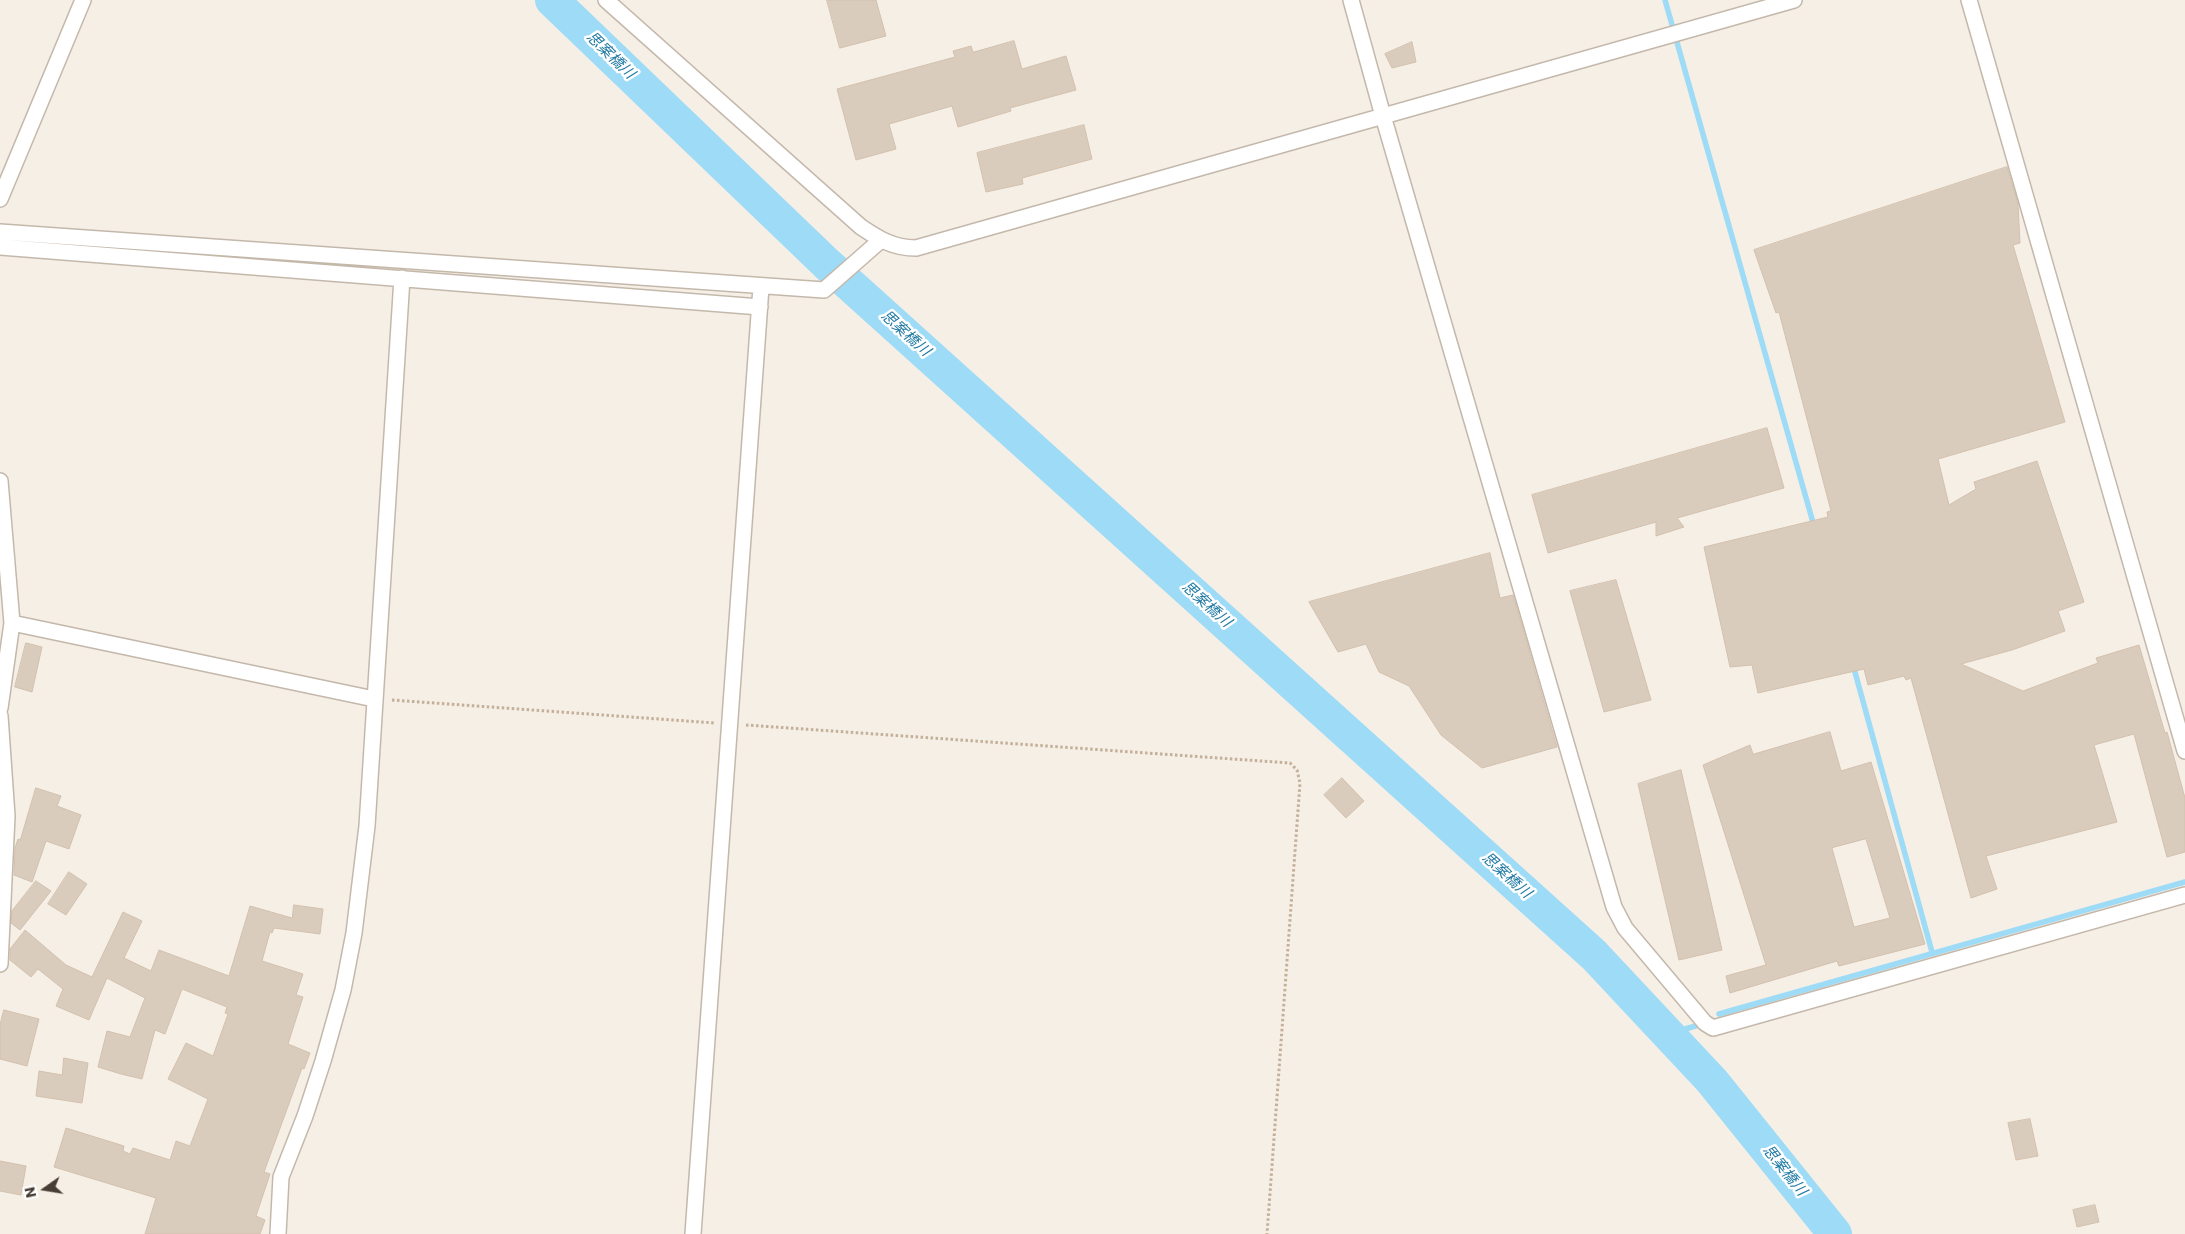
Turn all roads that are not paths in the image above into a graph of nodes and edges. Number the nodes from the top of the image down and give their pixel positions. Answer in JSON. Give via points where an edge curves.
{"nodes":[{"id":1,"x":83,"y":0,"type":"edge"},
{"id":2,"x":606,"y":0,"type":"edge"},
{"id":3,"x":1351,"y":0,"type":"edge"},
{"id":4,"x":1794,"y":0,"type":"edge"},
{"id":5,"x":1969,"y":0,"type":"edge"},
{"id":6,"x":1383,"y":116,"type":"junction"},
{"id":7,"x":0,"y":199,"type":"edge"},
{"id":8,"x":0,"y":232,"type":"edge"},
{"id":9,"x":881,"y":240,"type":"junction"},
{"id":10,"x":0,"y":247,"type":"edge"},
{"id":11,"x":402,"y":278,"type":"junction"},
{"id":12,"x":761,"y":287,"type":"junction"},
{"id":13,"x":760,"y":306,"type":"junction"},
{"id":14,"x":0,"y":481,"type":"edge"},
{"id":15,"x":12,"y":623,"type":"junction"},
{"id":16,"x":374,"y":699,"type":"junction"},
{"id":17,"x":0,"y":708,"type":"edge"},
{"id":18,"x":0,"y":716,"type":"edge"},
{"id":19,"x":2185,"y":751,"type":"edge"},
{"id":20,"x":2185,"y":895,"type":"edge"},
{"id":21,"x":1,"y":907,"type":"edge"},
{"id":22,"x":0,"y":964,"type":"edge"},
{"id":23,"x":278,"y":1234,"type":"edge"},
{"id":24,"x":694,"y":1234,"type":"edge"}],
"edges":[{"from":1,"to":7,"type":"street"},
{"from":2,"to":9,"type":"street","via":[[861,227]]},
{"from":3,"to":6,"type":"street"},
{"from":4,"to":6,"type":"street"},
{"from":5,"to":19,"type":"street"},
{"from":6,"to":9,"type":"street","via":[[916,248],[900,248]]},
{"from":6,"to":20,"type":"street","via":[[1614,907],[1625,928],[1705,1023],[1713,1028]]},
{"from":8,"to":12,"type":"street"},
{"from":9,"to":12,"type":"street","via":[[824,290]]},
{"from":10,"to":11,"type":"street"},
{"from":11,"to":13,"type":"street"},
{"from":11,"to":16,"type":"street"},
{"from":12,"to":13,"type":"street"},
{"from":13,"to":24,"type":"street"},
{"from":14,"to":15,"type":"street"},
{"from":15,"to":16,"type":"street"},
{"from":15,"to":17,"type":"street"},
{"from":16,"to":23,"type":"street","via":[[367,826],[354,933],[343,990],[323,1061],[281,1177]]},
{"from":18,"to":21,"type":"street","via":[[7,816]]},
{"from":21,"to":22,"type":"street"}]}
